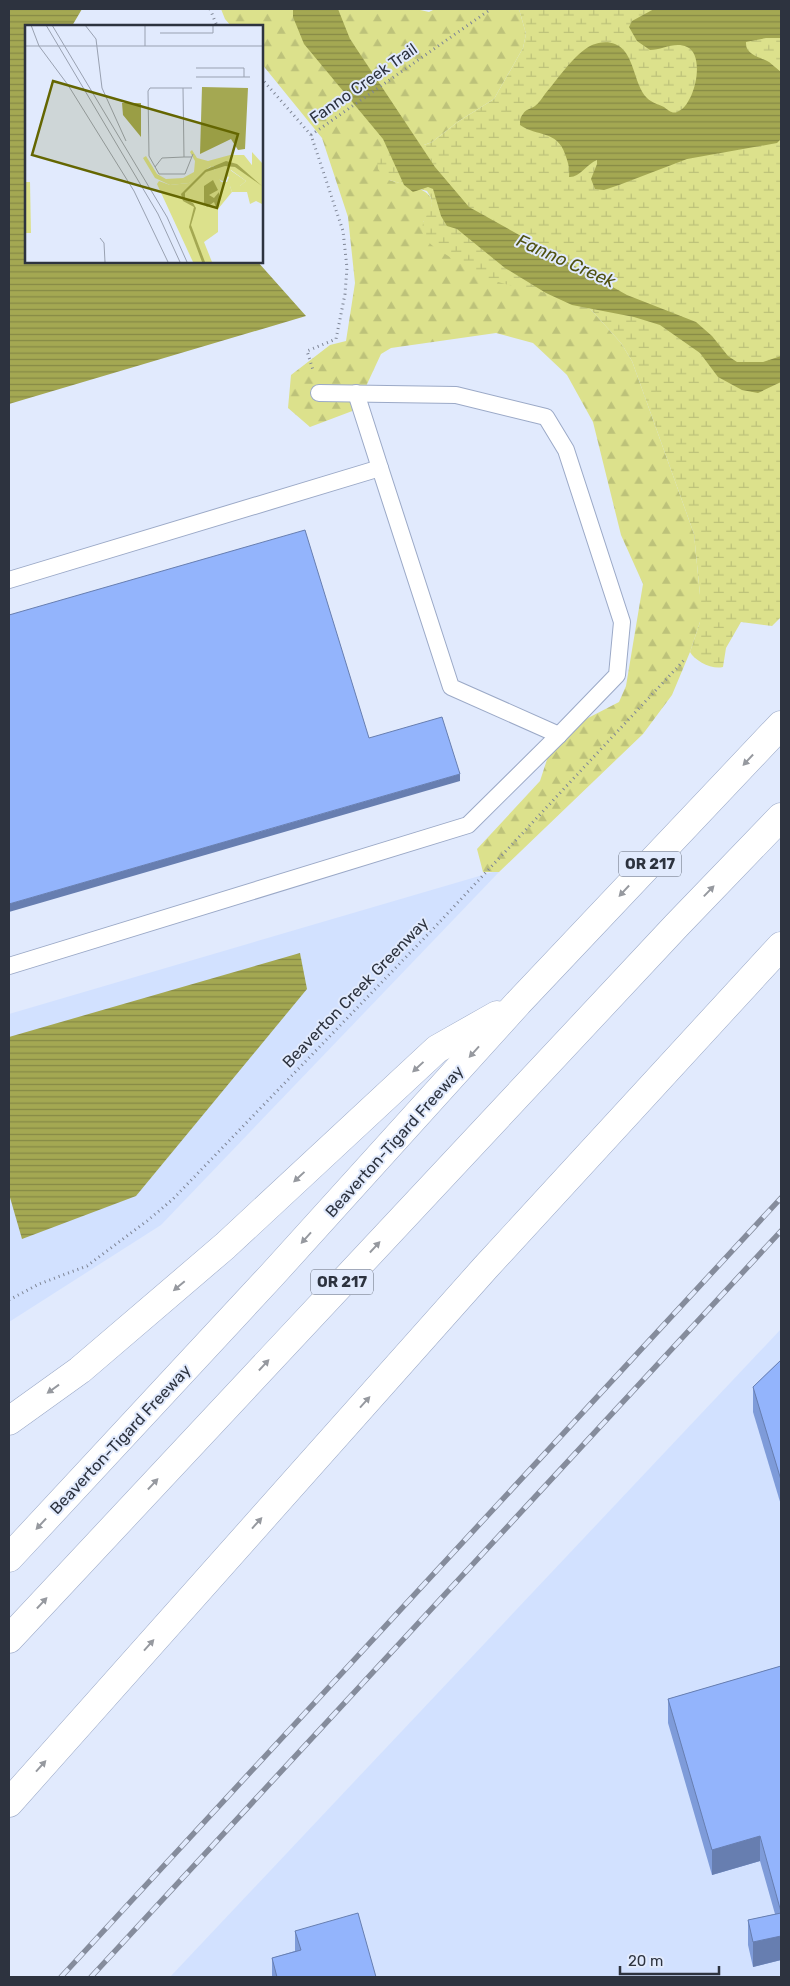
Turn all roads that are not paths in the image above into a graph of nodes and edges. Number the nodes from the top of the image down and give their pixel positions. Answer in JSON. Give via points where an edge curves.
{"nodes":[{"id":1,"x":319,"y":393,"type":"road end"},
{"id":2,"x":356,"y":393,"type":"junction"},
{"id":3,"x":380,"y":468,"type":"junction"},
{"id":4,"x":9,"y":580,"type":"edge"},
{"id":5,"x":781,"y":725,"type":"edge"},
{"id":6,"x":559,"y":735,"type":"junction"},
{"id":7,"x":781,"y":817,"type":"edge"},
{"id":8,"x":781,"y":946,"type":"edge"},
{"id":9,"x":9,"y":966,"type":"edge"},
{"id":10,"x":518,"y":1003,"type":"junction"},
{"id":11,"x":9,"y":1420,"type":"edge"},
{"id":12,"x":9,"y":1558,"type":"edge"},
{"id":13,"x":9,"y":1638,"type":"edge"},
{"id":14,"x":9,"y":1803,"type":"edge"}],
"edges":[{"from":1,"to":2,"type":"lane"},
{"from":2,"to":3,"type":"lane"},
{"from":2,"to":6,"type":"lane","via":[[456,395],[546,417],[566,450],[622,622],[617,675]]},
{"from":3,"to":4,"type":"lane"},
{"from":3,"to":6,"type":"lane","via":[[451,687]]},
{"from":5,"to":10,"type":"highway","name":"Beaverton-Tigard Freeway","number":"OR 217","one_way":true},
{"from":6,"to":9,"type":"lane","via":[[468,826]]},
{"from":13,"to":7,"type":"highway","number":"OR 217","one_way":true},
{"from":14,"to":8,"type":"highway","one_way":true,"via":[[485,1268]]},
{"from":10,"to":11,"type":"highway","one_way":true,"via":[[437,1049],[225,1246],[80,1370]]},
{"from":10,"to":12,"type":"highway","name":"Beaverton-Tigard Freeway","number":"OR 217","one_way":true}]}
